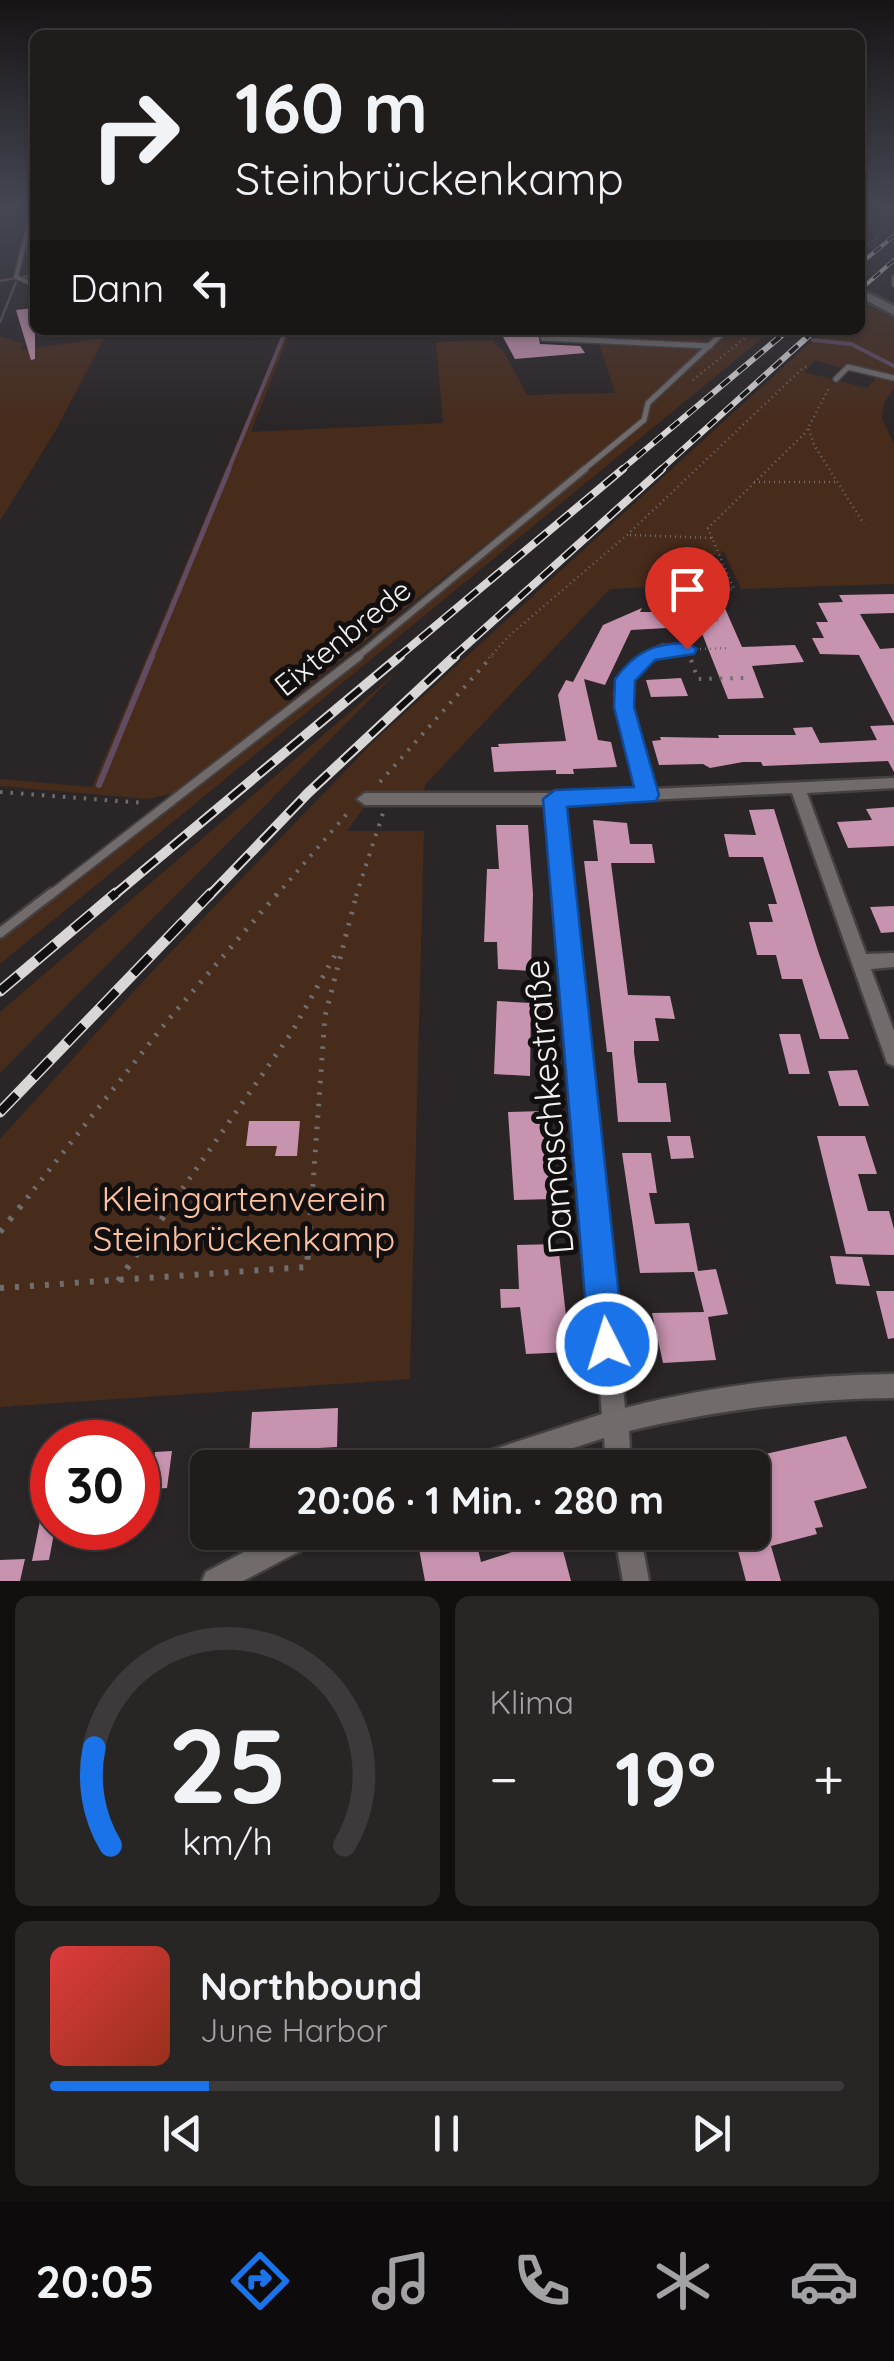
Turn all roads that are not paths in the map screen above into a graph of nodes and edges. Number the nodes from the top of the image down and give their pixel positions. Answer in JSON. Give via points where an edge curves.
{"nodes":[{"id":1,"x":865,"y":295,"type":"edge"},
{"id":2,"x":894,"y":311,"type":"edge"},
{"id":3,"x":721,"y":335,"type":"edge"},
{"id":4,"x":543,"y":338,"type":"dead end"},
{"id":5,"x":710,"y":346,"type":"junction"},
{"id":6,"x":894,"y":378,"type":"edge"},
{"id":7,"x":836,"y":379,"type":"road end"},
{"id":8,"x":667,"y":591,"type":"road end"},
{"id":9,"x":663,"y":650,"type":"joint"},
{"id":10,"x":894,"y":783,"type":"edge"},
{"id":11,"x":798,"y":788,"type":"junction"},
{"id":12,"x":648,"y":795,"type":"junction"},
{"id":13,"x":365,"y":799,"type":"road end"},
{"id":14,"x":555,"y":799,"type":"junction"},
{"id":15,"x":0,"y":933,"type":"edge"},
{"id":16,"x":894,"y":960,"type":"edge"},
{"id":17,"x":862,"y":962,"type":"junction"},
{"id":18,"x":894,"y":1058,"type":"edge"},
{"id":19,"x":894,"y":1386,"type":"edge"},
{"id":20,"x":614,"y":1422,"type":"junction"},
{"id":21,"x":530,"y":1450,"type":"edge"},
{"id":22,"x":617,"y":1450,"type":"edge"},
{"id":23,"x":275,"y":1550,"type":"edge"},
{"id":24,"x":631,"y":1550,"type":"edge"},
{"id":25,"x":215,"y":1581,"type":"edge"},
{"id":26,"x":636,"y":1581,"type":"edge"}],
"edges":[{"from":1,"to":2,"type":"main road"},
{"from":3,"to":5,"type":"lane","name":"Eixtenbrede"},
{"from":4,"to":5,"type":"lane"},
{"from":5,"to":15,"type":"lane","name":"Eixtenbrede","via":[[648,404],[644,420],[292,710]]},
{"from":6,"to":7,"type":"lane","via":[[848,366]]},
{"from":8,"to":9,"type":"lane","via":[[687,649]]},
{"from":9,"to":12,"type":"street","via":[[636,665],[622,695]]},
{"from":10,"to":11,"type":"street"},
{"from":11,"to":12,"type":"street"},
{"from":11,"to":17,"type":"street"},
{"from":12,"to":14,"type":"street"},
{"from":13,"to":14,"type":"street"},
{"from":14,"to":20,"type":"street","name":"Damaschkestraße"},
{"from":16,"to":17,"type":"street"},
{"from":17,"to":18,"type":"street"},
{"from":19,"to":20,"type":"street","via":[[780,1390]]},
{"from":20,"to":21,"type":"street"},
{"from":20,"to":22,"type":"street","name":"Damaschkestraße"},
{"from":23,"to":25,"type":"street"},
{"from":24,"to":26,"type":"street"}]}
